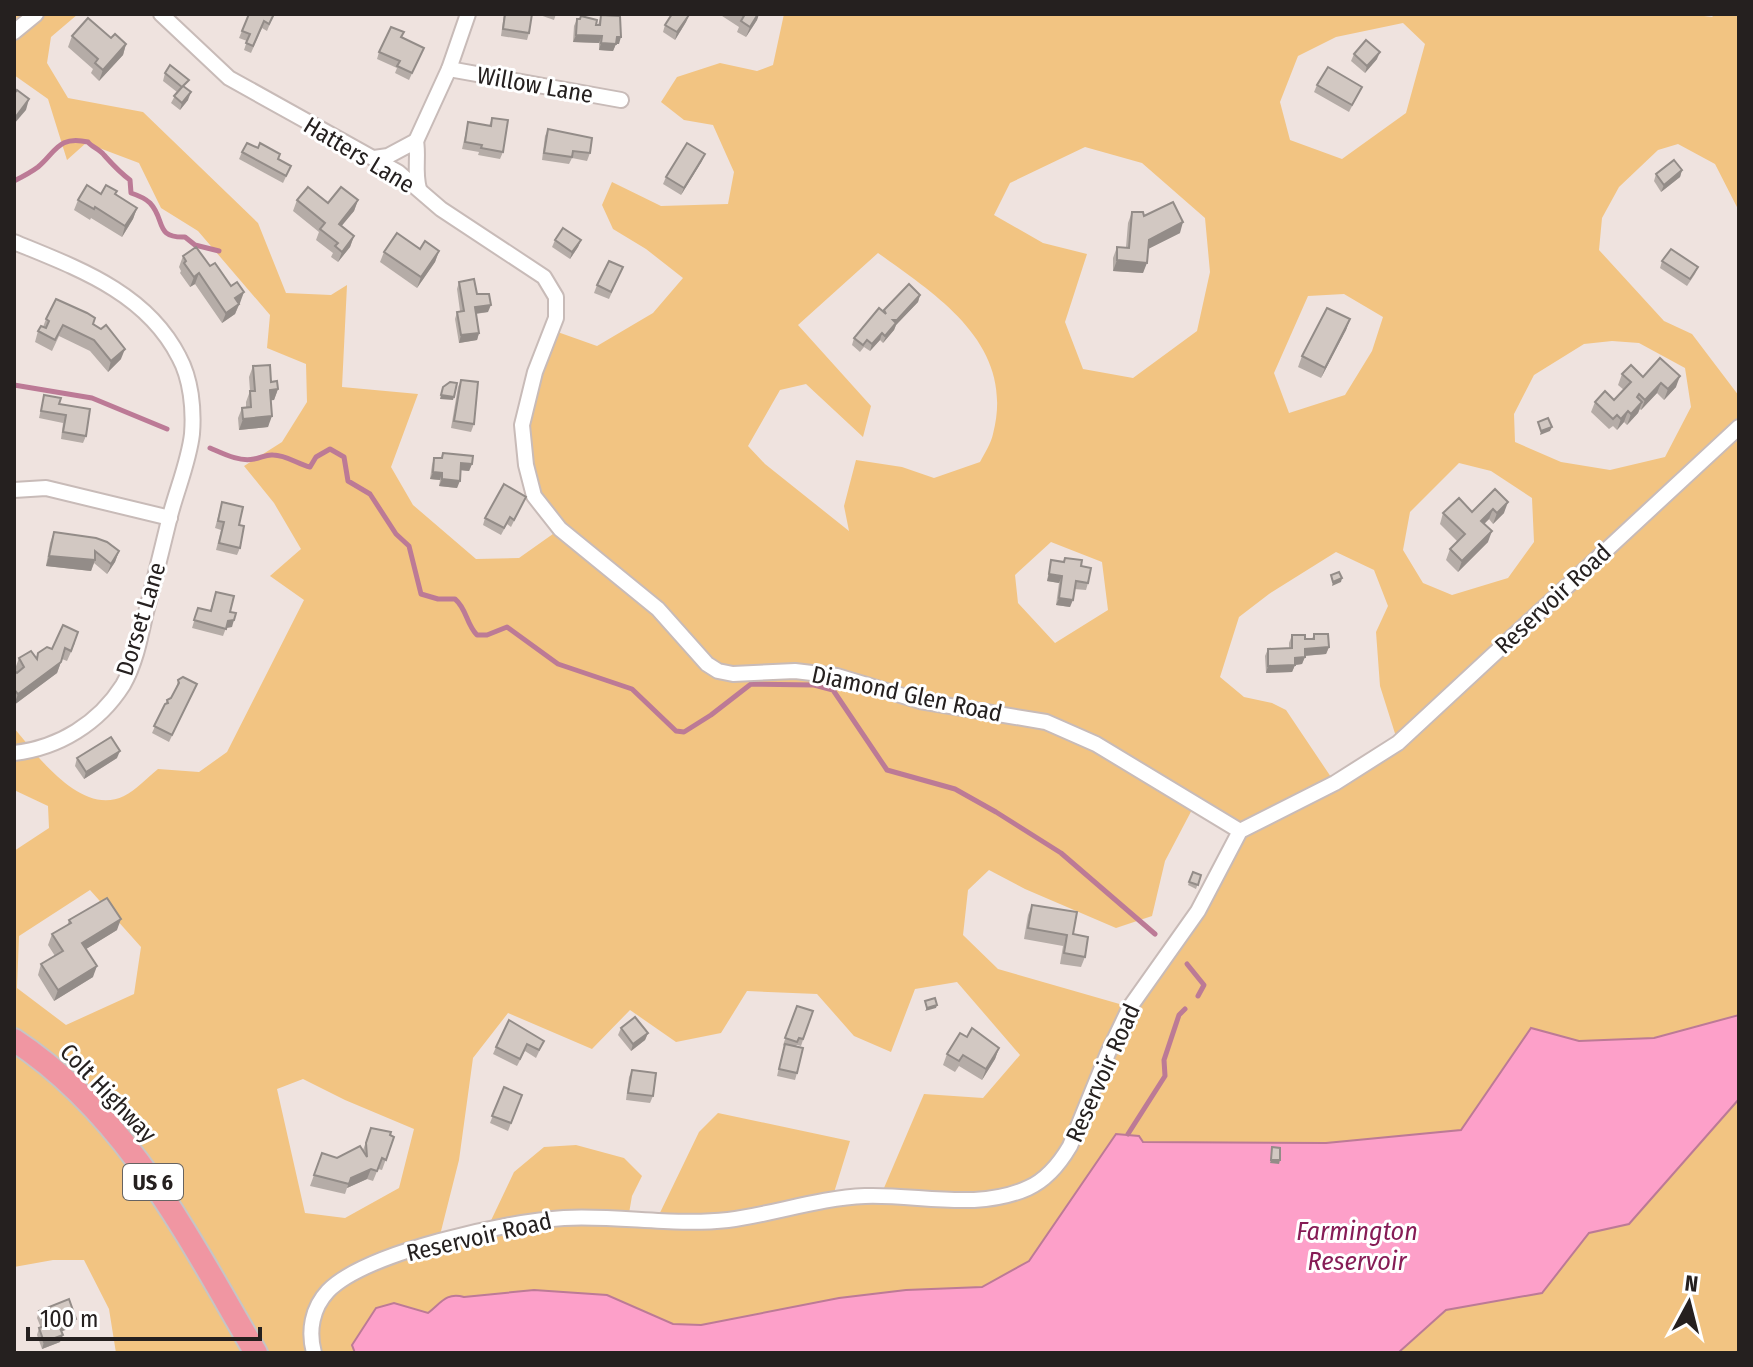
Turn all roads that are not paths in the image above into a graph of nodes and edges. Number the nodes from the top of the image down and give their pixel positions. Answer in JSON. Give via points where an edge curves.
{"nodes":[{"id":1,"x":36,"y":14,"type":"edge"},
{"id":2,"x":161,"y":14,"type":"edge"},
{"id":3,"x":468,"y":14,"type":"edge"},
{"id":4,"x":14,"y":32,"type":"edge"},
{"id":5,"x":449,"y":69,"type":"junction"},
{"id":6,"x":621,"y":100,"type":"dead end"},
{"id":7,"x":416,"y":141,"type":"junction"},
{"id":8,"x":374,"y":158,"type":"junction"},
{"id":9,"x":419,"y":189,"type":"junction"},
{"id":10,"x":14,"y":242,"type":"edge"},
{"id":11,"x":556,"y":297,"type":"joint"},
{"id":12,"x":1739,"y":427,"type":"edge"},
{"id":13,"x":14,"y":490,"type":"edge"},
{"id":14,"x":170,"y":518,"type":"junction"},
{"id":15,"x":14,"y":753,"type":"edge"},
{"id":16,"x":1240,"y":831,"type":"junction"},
{"id":17,"x":14,"y":1040,"type":"edge"},
{"id":18,"x":256,"y":1353,"type":"edge"},
{"id":19,"x":314,"y":1353,"type":"edge"}],
"edges":[{"from":1,"to":4,"type":"street"},
{"from":2,"to":8,"type":"street","name":"Hatters Lane","via":[[238,84]]},
{"from":3,"to":5,"type":"street"},
{"from":5,"to":6,"type":"street","name":"Willow Lane"},
{"from":5,"to":7,"type":"street"},
{"from":7,"to":8,"type":"street"},
{"from":7,"to":9,"type":"street"},
{"from":8,"to":9,"type":"street","name":"Hatters Lane"},
{"from":9,"to":11,"type":"street","name":"Hatters Lane","via":[[544,277]]},
{"from":10,"to":14,"type":"street","name":"Dorset Lane","via":[[121,291],[148,314],[180,358],[191,396],[192,435]]},
{"from":11,"to":16,"type":"street","name":"Diamond Glen Road","via":[[556,318],[522,425],[534,496],[560,529],[658,609],[707,664],[733,674],[795,671],[837,676],[920,701],[1046,722],[1096,744]]},
{"from":12,"to":16,"type":"street","name":"Reservoir Road","via":[[1398,743],[1335,783]]},
{"from":13,"to":14,"type":"street","via":[[56,490]]},
{"from":14,"to":15,"type":"street","name":"Dorset Lane","via":[[124,683],[81,729],[46,748]]},
{"from":16,"to":19,"type":"street","name":"Reservoir Road","via":[[1198,911],[1130,1007],[1062,1160],[1027,1189],[981,1201],[857,1196],[727,1220],[561,1218],[486,1231],[388,1258],[340,1281],[316,1310]]},
{"from":17,"to":18,"type":"highway","name":"Colt Highway","number":"US 6","via":[[62,1078],[134,1154]]}]}
